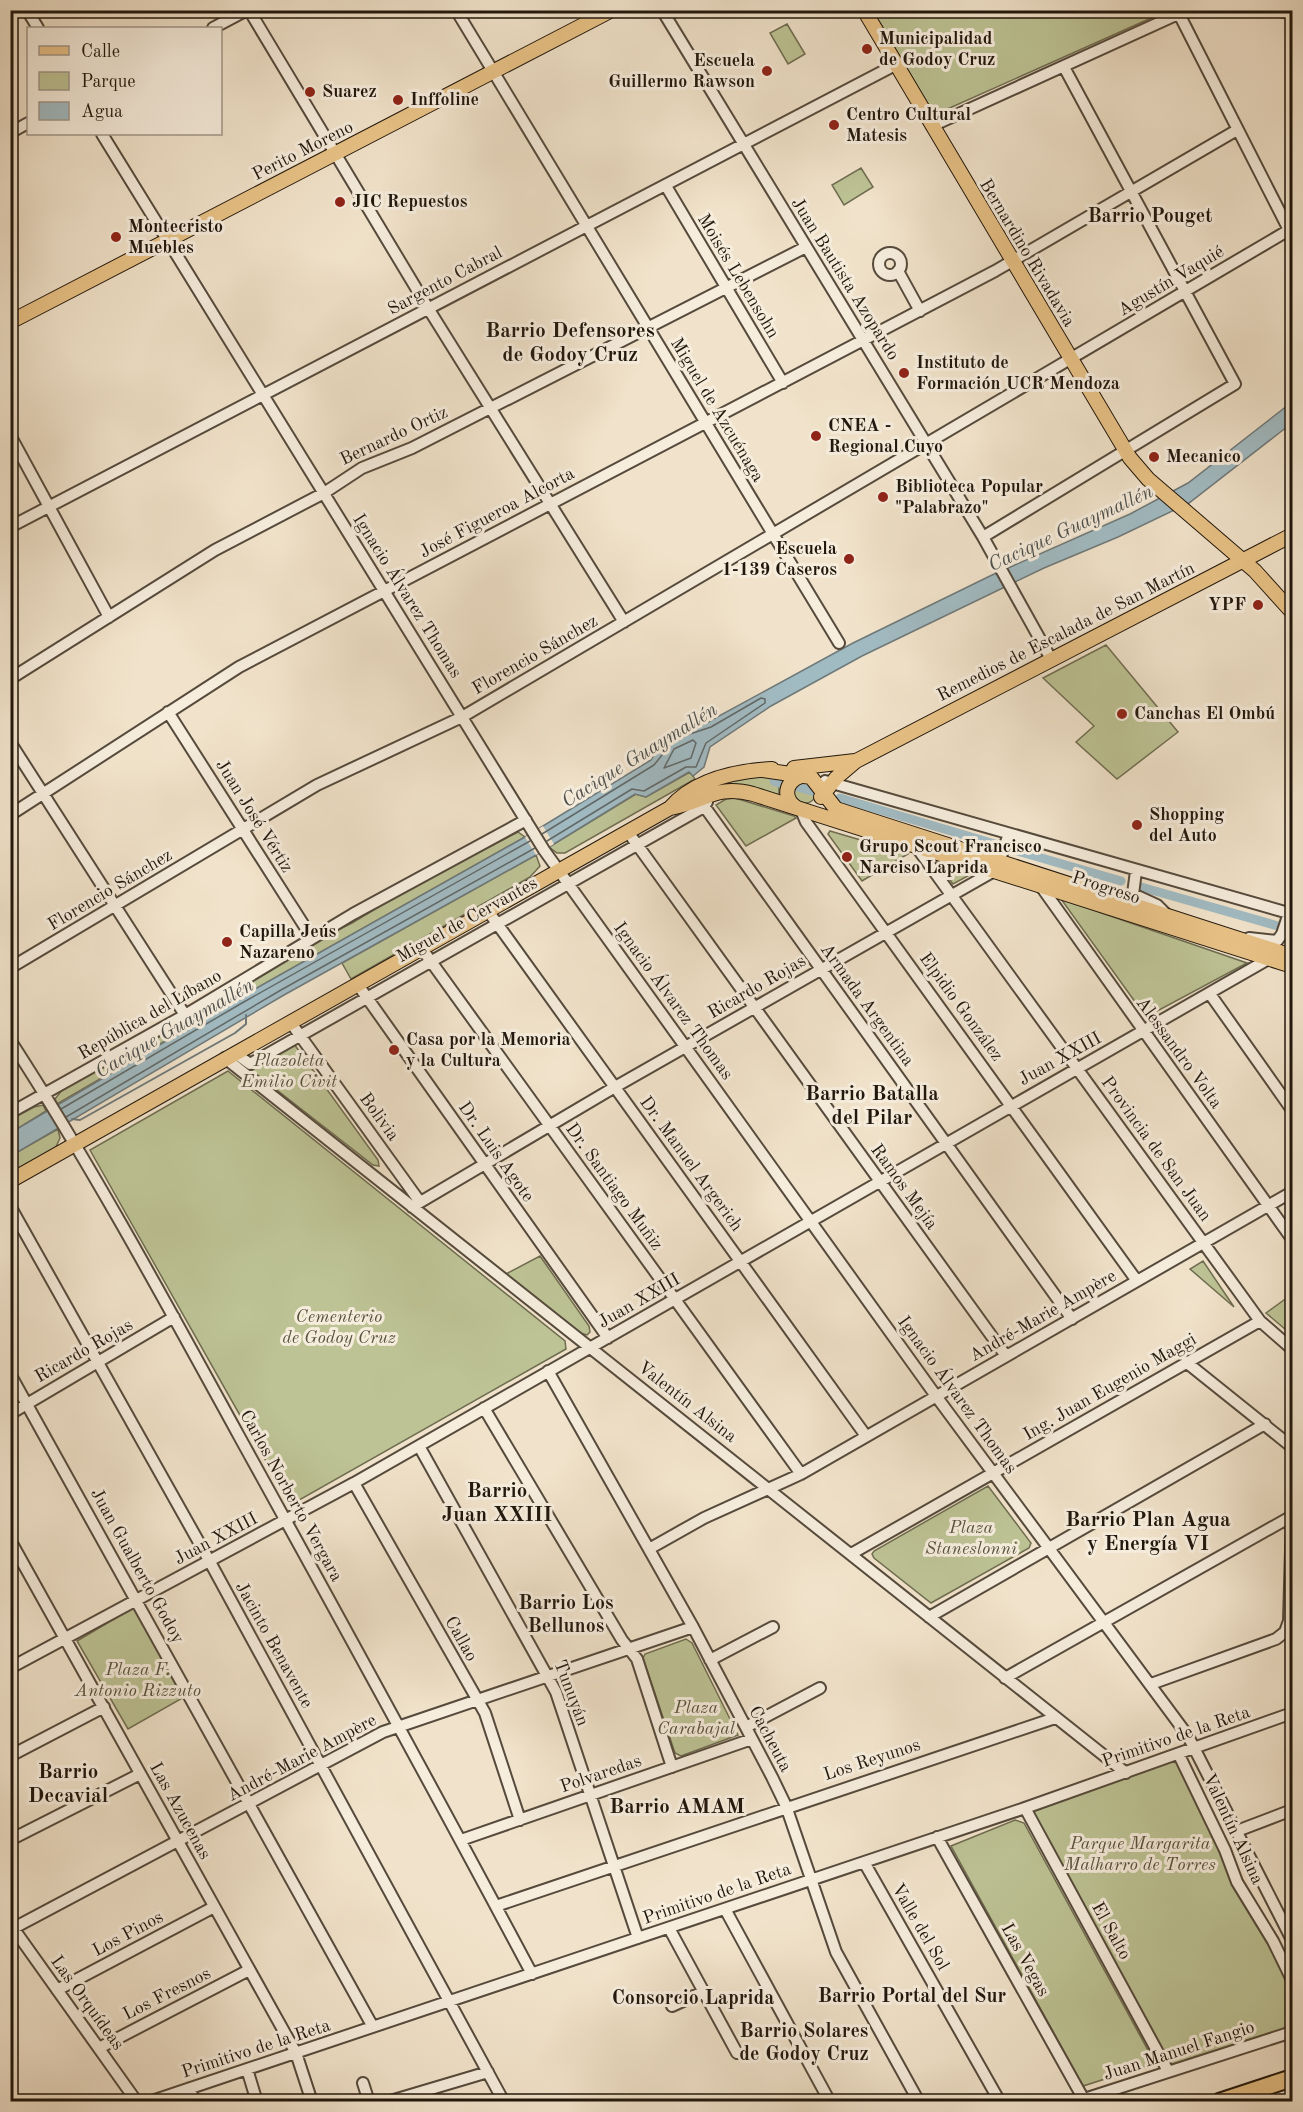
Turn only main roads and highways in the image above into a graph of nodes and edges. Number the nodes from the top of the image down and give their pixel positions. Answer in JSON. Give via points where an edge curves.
{"nodes":[{"id":1,"x":612,"y":10,"type":"edge"},
{"id":2,"x":864,"y":10,"type":"edge"},
{"id":3,"x":10,"y":322,"type":"edge"},
{"id":4,"x":1293,"y":535,"type":"edge"},
{"id":5,"x":1244,"y":561,"type":"junction"},
{"id":6,"x":1293,"y":612,"type":"edge"},
{"id":7,"x":856,"y":761,"type":"junction"},
{"id":8,"x":817,"y":782,"type":"junction"},
{"id":9,"x":670,"y":808,"type":"junction"},
{"id":10,"x":801,"y":810,"type":"junction"},
{"id":11,"x":999,"y":863,"type":"junction"},
{"id":12,"x":1272,"y":955,"type":"junction"},
{"id":13,"x":1293,"y":956,"type":"edge"},
{"id":14,"x":1293,"y":966,"type":"edge"},
{"id":15,"x":10,"y":1181,"type":"edge"},
{"id":16,"x":1293,"y":2078,"type":"edge"},
{"id":17,"x":1219,"y":2102,"type":"edge"}],
"edges":[{"from":1,"to":3,"type":"main road","name":"Perito Moreno"},
{"from":2,"to":5,"type":"main road","name":"Bernardino Rivadavia","via":[[1124,451],[1141,472]]},
{"from":4,"to":5,"type":"main road","name":"Remedios de Escalada de San Martín"},
{"from":5,"to":6,"type":"main road","name":"Bernardino Rivadavia"},
{"from":5,"to":7,"type":"main road","name":"Remedios de Escalada de San Martín"},
{"from":7,"to":8,"type":"main road","name":"Remedios de Escalada de San Martín"},
{"from":7,"to":8,"type":"main road","name":"Remedios de Escalada de San Martín"},
{"from":8,"to":9,"type":"main road","name":"Miguel de Cervantes","via":[[763,770],[737,773],[702,784]]},
{"from":8,"to":10,"type":"main road","via":[[817,805]]},
{"from":8,"to":10,"type":"main road","via":[[792,780],[787,789],[790,802]]},
{"from":8,"to":11,"type":"main road","name":"Progreso","via":[[836,808]]},
{"from":9,"to":10,"type":"main road","name":"Miguel de Cervantes","via":[[735,790]]},
{"from":9,"to":15,"type":"main road","name":"Miguel de Cervantes"},
{"from":10,"to":11,"type":"main road","name":"Progreso","via":[[915,845]]},
{"from":11,"to":12,"type":"main road","name":"Progreso","via":[[1231,937]]},
{"from":11,"to":12,"type":"main road","name":"Progreso","via":[[1040,885]]},
{"from":12,"to":13,"type":"main road","name":"Progreso"},
{"from":12,"to":14,"type":"main road","name":"Progreso"},
{"from":16,"to":17,"type":"highway"}]}
